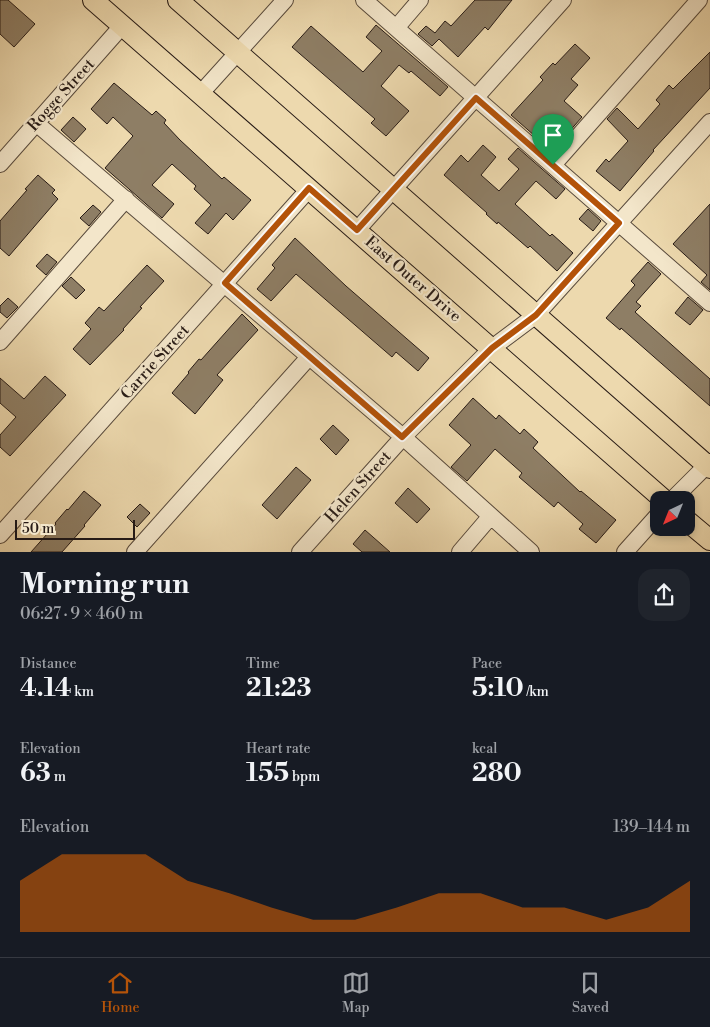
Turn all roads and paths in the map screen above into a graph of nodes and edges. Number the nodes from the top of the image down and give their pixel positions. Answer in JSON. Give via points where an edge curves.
{"nodes":[{"id":1,"x":93,"y":0,"type":"edge"},
{"id":2,"x":178,"y":0,"type":"edge"},
{"id":3,"x":285,"y":0,"type":"edge"},
{"id":4,"x":364,"y":0,"type":"edge"},
{"id":5,"x":420,"y":0,"type":"edge"},
{"id":6,"x":563,"y":0,"type":"edge"},
{"id":7,"x":699,"y":0,"type":"edge"},
{"id":8,"x":122,"y":26,"type":"junction"},
{"id":9,"x":396,"y":28,"type":"junction"},
{"id":10,"x":238,"y":53,"type":"junction"},
{"id":11,"x":201,"y":93,"type":"junction"},
{"id":12,"x":476,"y":98,"type":"junction"},
{"id":13,"x":710,"y":122,"type":"edge"},
{"id":14,"x":36,"y":123,"type":"junction"},
{"id":15,"x":0,"y":164,"type":"edge"},
{"id":16,"x":553,"y":165,"type":"junction"},
{"id":17,"x":309,"y":188,"type":"junction"},
{"id":18,"x":394,"y":190,"type":"junction"},
{"id":19,"x":126,"y":199,"type":"junction"},
{"id":20,"x":619,"y":223,"type":"junction"},
{"id":21,"x":357,"y":230,"type":"junction"},
{"id":22,"x":225,"y":283,"type":"junction"},
{"id":23,"x":710,"y":302,"type":"edge"},
{"id":24,"x":536,"y":315,"type":"junction"},
{"id":25,"x":0,"y":342,"type":"edge"},
{"id":26,"x":492,"y":348,"type":"junction"},
{"id":27,"x":309,"y":357,"type":"junction"},
{"id":28,"x":402,"y":437,"type":"junction"},
{"id":29,"x":709,"y":465,"type":"edge"},
{"id":30,"x":654,"y":491,"type":"edge"},
{"id":31,"x":682,"y":491,"type":"edge"},
{"id":32,"x":490,"y":517,"type":"junction"},
{"id":33,"x":650,"y":524,"type":"edge"},
{"id":34,"x":695,"y":528,"type":"edge"},
{"id":35,"x":0,"y":535,"type":"edge"},
{"id":36,"x":710,"y":540,"type":"edge"},
{"id":37,"x":135,"y":552,"type":"edge"},
{"id":38,"x":300,"y":552,"type":"edge"},
{"id":39,"x":460,"y":552,"type":"edge"},
{"id":40,"x":531,"y":552,"type":"edge"},
{"id":41,"x":625,"y":552,"type":"edge"}],
"edges":[{"from":1,"to":8,"type":"main road","name":"East Outer Drive"},
{"from":2,"to":10,"type":"main road"},
{"from":3,"to":10,"type":"street"},
{"from":4,"to":9,"type":"street"},
{"from":5,"to":9,"type":"street"},
{"from":6,"to":12,"type":"street"},
{"from":7,"to":16,"type":"street"},
{"from":8,"to":11,"type":"main road","name":"East Outer Drive"},
{"from":8,"to":14,"type":"street","name":"Rogge Street"},
{"from":9,"to":12,"type":"street"},
{"from":10,"to":11,"type":"street"},
{"from":10,"to":18,"type":"main road"},
{"from":11,"to":17,"type":"main road","name":"East Outer Drive"},
{"from":12,"to":16,"type":"street"},
{"from":12,"to":18,"type":"street"},
{"from":13,"to":20,"type":"street","name":"Helen Street"},
{"from":14,"to":15,"type":"street","name":"Rogge Street"},
{"from":14,"to":19,"type":"street"},
{"from":16,"to":20,"type":"street"},
{"from":17,"to":21,"type":"main road","name":"East Outer Drive"},
{"from":17,"to":22,"type":"street","name":"Carrie Street"},
{"from":18,"to":21,"type":"street"},
{"from":18,"to":24,"type":"main road"},
{"from":19,"to":22,"type":"street"},
{"from":19,"to":25,"type":"street"},
{"from":20,"to":23,"type":"street"},
{"from":20,"to":24,"type":"street","name":"Helen Street"},
{"from":21,"to":26,"type":"main road","name":"East Outer Drive"},
{"from":22,"to":27,"type":"street"},
{"from":22,"to":35,"type":"street","name":"Carrie Street"},
{"from":24,"to":26,"type":"street","name":"Helen Street"},
{"from":24,"to":29,"type":"main road"},
{"from":26,"to":28,"type":"street","name":"Helen Street"},
{"from":26,"to":30,"type":"main road","name":"East Outer Drive"},
{"from":27,"to":28,"type":"street"},
{"from":27,"to":37,"type":"street"},
{"from":28,"to":32,"type":"street"},
{"from":28,"to":38,"type":"street","name":"Helen Street"},
{"from":29,"to":31,"type":"street"},
{"from":32,"to":39,"type":"street"},
{"from":32,"to":40,"type":"street"},
{"from":33,"to":41,"type":"street"},
{"from":34,"to":36,"type":"main road"}]}
